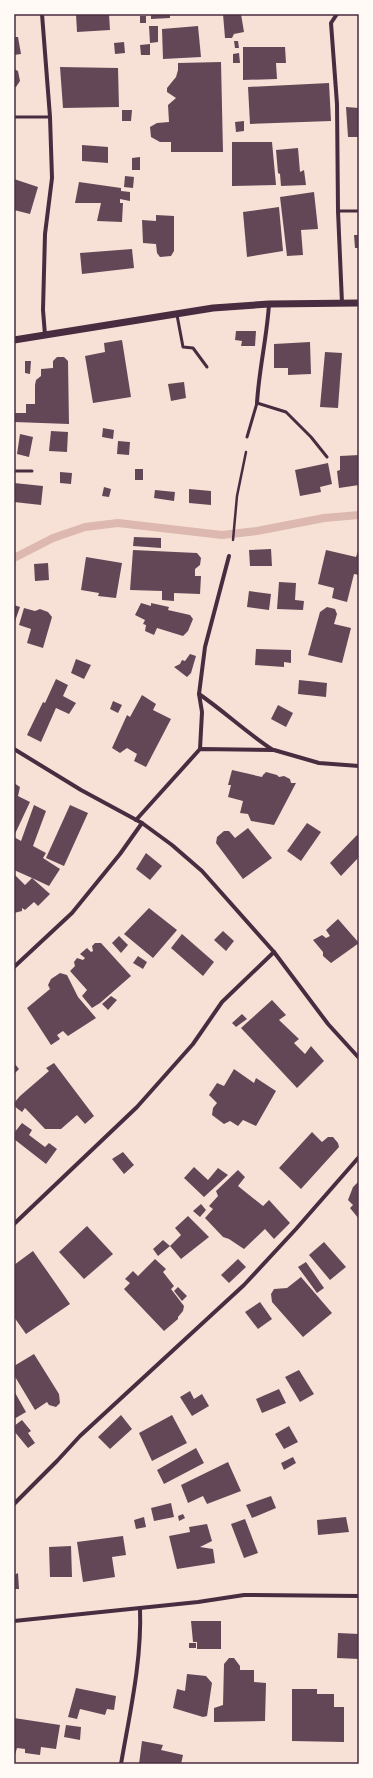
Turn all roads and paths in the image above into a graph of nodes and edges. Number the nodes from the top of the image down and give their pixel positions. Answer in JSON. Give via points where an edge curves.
{"nodes":[{"id":1,"x":42,"y":14,"type":"edge"},
{"id":2,"x":337,"y":14,"type":"edge"},
{"id":3,"x":50,"y":116,"type":"junction"},
{"id":4,"x":14,"y":117,"type":"edge"},
{"id":5,"x":338,"y":211,"type":"junction"},
{"id":6,"x":359,"y":211,"type":"edge"},
{"id":7,"x":359,"y":302,"type":"edge"},
{"id":8,"x":342,"y":303,"type":"junction"},
{"id":9,"x":269,"y":304,"type":"junction"},
{"id":10,"x":177,"y":313,"type":"junction"},
{"id":11,"x":45,"y":335,"type":"junction"},
{"id":12,"x":14,"y":340,"type":"edge"},
{"id":13,"x":207,"y":367,"type":"dead end"},
{"id":14,"x":257,"y":403,"type":"junction"},
{"id":15,"x":247,"y":437,"type":"joint"},
{"id":16,"x":327,"y":457,"type":"dead end"},
{"id":17,"x":14,"y":471,"type":"edge"},
{"id":18,"x":32,"y":471,"type":"dead end"},
{"id":19,"x":232,"y":542,"type":"dead end"},
{"id":20,"x":229,"y":556,"type":"dead end"},
{"id":21,"x":199,"y":694,"type":"junction"},
{"id":22,"x":200,"y":749,"type":"junction"},
{"id":23,"x":14,"y":750,"type":"edge"},
{"id":24,"x":274,"y":750,"type":"junction"},
{"id":25,"x":359,"y":766,"type":"edge"},
{"id":26,"x":136,"y":820,"type":"junction"},
{"id":27,"x":142,"y":824,"type":"junction"},
{"id":28,"x":274,"y":952,"type":"junction"},
{"id":29,"x":14,"y":967,"type":"edge"},
{"id":30,"x":359,"y":1058,"type":"edge"},
{"id":31,"x":359,"y":1157,"type":"edge"},
{"id":32,"x":14,"y":1224,"type":"edge"},
{"id":33,"x":14,"y":1504,"type":"edge"},
{"id":34,"x":359,"y":1596,"type":"edge"},
{"id":35,"x":140,"y":1608,"type":"junction"},
{"id":36,"x":14,"y":1621,"type":"edge"},
{"id":37,"x":122,"y":1764,"type":"edge"}],
"edges":[{"from":1,"to":3,"type":"street"},
{"from":2,"to":5,"type":"street","via":[[331,23],[337,104]]},
{"from":3,"to":4,"type":"lane"},
{"from":3,"to":11,"type":"street","via":[[52,178],[45,234]]},
{"from":5,"to":6,"type":"lane"},
{"from":5,"to":8,"type":"street"},
{"from":7,"to":8,"type":"street"},
{"from":8,"to":9,"type":"street"},
{"from":9,"to":10,"type":"street"},
{"from":9,"to":14,"type":"street"},
{"from":10,"to":11,"type":"street"},
{"from":10,"to":13,"type":"lane","via":[[183,347],[194,348]]},
{"from":11,"to":12,"type":"street"},
{"from":14,"to":15,"type":"lane"},
{"from":14,"to":16,"type":"lane","via":[[286,412]]},
{"from":15,"to":19,"type":"path"},
{"from":17,"to":18,"type":"lane"},
{"from":20,"to":21,"type":"street","via":[[205,647]]},
{"from":21,"to":22,"type":"street","via":[[202,712]]},
{"from":21,"to":24,"type":"street","via":[[221,709],[248,734]]},
{"from":22,"to":24,"type":"street"},
{"from":22,"to":26,"type":"street"},
{"from":23,"to":26,"type":"street"},
{"from":24,"to":25,"type":"street","via":[[319,764]]},
{"from":26,"to":27,"type":"street"},
{"from":27,"to":28,"type":"street","via":[[202,871]]},
{"from":27,"to":29,"type":"street","via":[[72,913]]},
{"from":28,"to":30,"type":"street","via":[[328,1024]]},
{"from":28,"to":32,"type":"street","via":[[222,1002],[193,1044],[137,1107]]},
{"from":31,"to":33,"type":"street","via":[[244,1285],[80,1436]]},
{"from":34,"to":35,"type":"street","via":[[244,1595]]},
{"from":35,"to":36,"type":"street"},
{"from":35,"to":37,"type":"street","via":[[138,1662]]}]}
